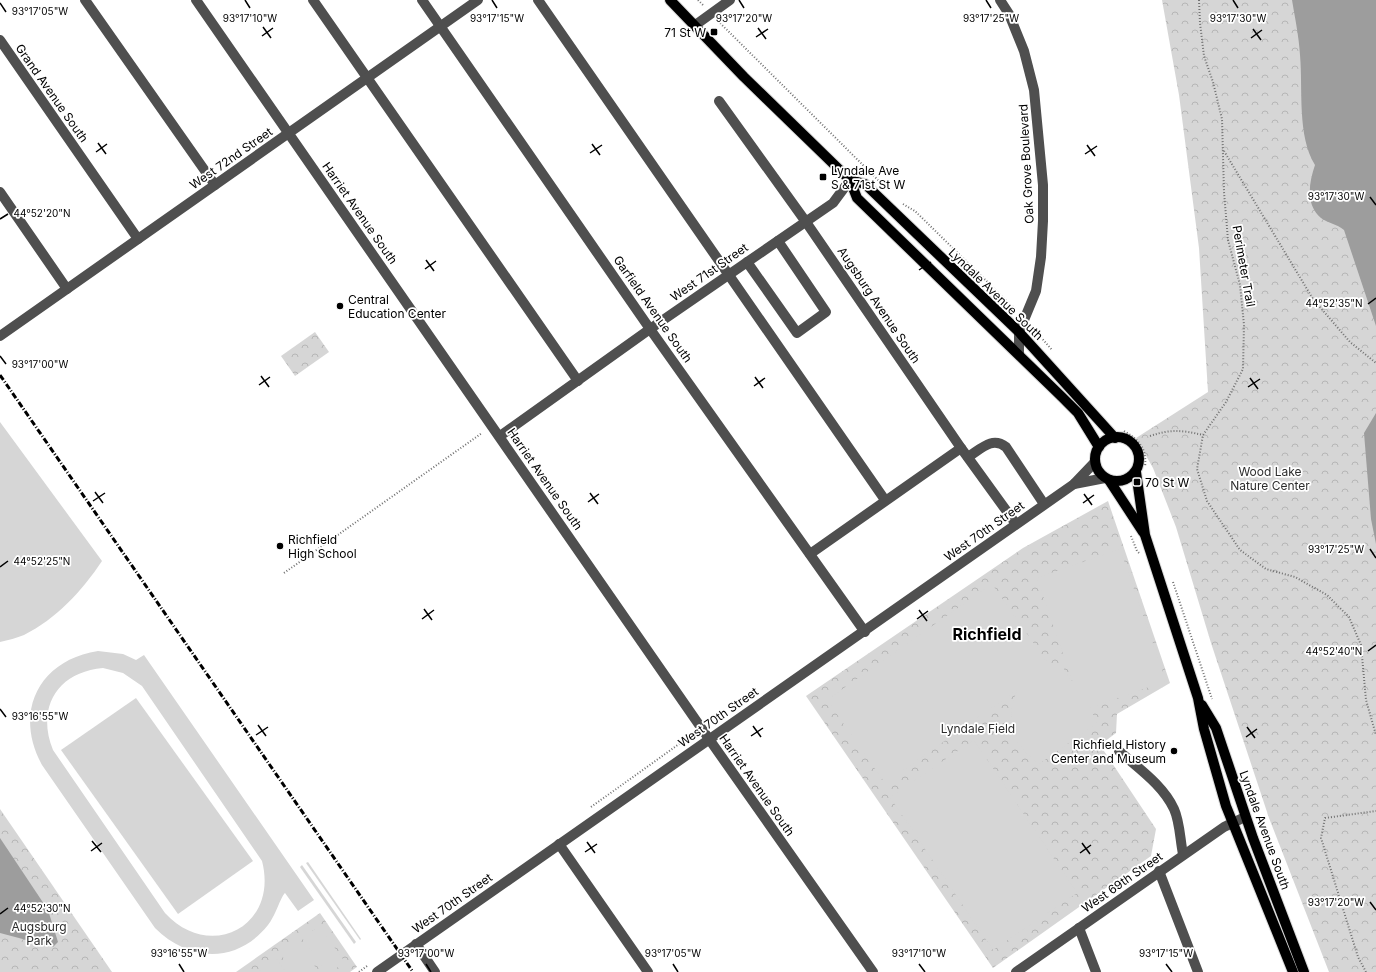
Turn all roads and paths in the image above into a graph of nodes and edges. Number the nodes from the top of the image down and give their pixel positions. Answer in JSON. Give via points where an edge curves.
{"nodes":[{"id":1,"x":85,"y":0,"type":"edge"},
{"id":2,"x":196,"y":0,"type":"edge"},
{"id":3,"x":313,"y":0,"type":"edge"},
{"id":4,"x":422,"y":0,"type":"edge"},
{"id":5,"x":478,"y":0,"type":"edge"},
{"id":6,"x":538,"y":0,"type":"edge"},
{"id":7,"x":670,"y":0,"type":"edge"},
{"id":8,"x":698,"y":0,"type":"edge"},
{"id":9,"x":730,"y":0,"type":"edge"},
{"id":10,"x":1000,"y":0,"type":"edge"},
{"id":11,"x":1200,"y":0,"type":"edge"},
{"id":12,"x":702,"y":4,"type":"dead end"},
{"id":13,"x":719,"y":22,"type":"dead end"},
{"id":14,"x":440,"y":26,"type":"junction"},
{"id":15,"x":694,"y":26,"type":"junction"},
{"id":16,"x":0,"y":40,"type":"edge"},
{"id":17,"x":368,"y":78,"type":"junction"},
{"id":18,"x":719,"y":102,"type":"dead end"},
{"id":19,"x":289,"y":133,"type":"junction"},
{"id":20,"x":1224,"y":150,"type":"junction"},
{"id":21,"x":850,"y":180,"type":"junction"},
{"id":22,"x":215,"y":185,"type":"junction"},
{"id":23,"x":884,"y":185,"type":"dead end"},
{"id":24,"x":0,"y":192,"type":"edge"},
{"id":25,"x":901,"y":203,"type":"dead end"},
{"id":26,"x":806,"y":222,"type":"junction"},
{"id":27,"x":138,"y":239,"type":"junction"},
{"id":28,"x":778,"y":241,"type":"junction"},
{"id":29,"x":747,"y":262,"type":"junction"},
{"id":30,"x":729,"y":274,"type":"junction"},
{"id":31,"x":67,"y":289,"type":"junction"},
{"id":32,"x":1016,"y":310,"type":"dead end"},
{"id":33,"x":650,"y":329,"type":"junction"},
{"id":34,"x":1019,"y":332,"type":"junction"},
{"id":35,"x":0,"y":336,"type":"edge"},
{"id":36,"x":1019,"y":354,"type":"junction"},
{"id":37,"x":1376,"y":363,"type":"edge"},
{"id":38,"x":578,"y":381,"type":"junction"},
{"id":39,"x":483,"y":432,"type":"dead end"},
{"id":40,"x":1203,"y":435,"type":"junction"},
{"id":41,"x":500,"y":436,"type":"junction"},
{"id":42,"x":1150,"y":436,"type":"dead end"},
{"id":43,"x":1115,"y":438,"type":"junction"},
{"id":44,"x":1098,"y":447,"type":"junction"},
{"id":45,"x":961,"y":448,"type":"junction"},
{"id":46,"x":968,"y":457,"type":"junction"},
{"id":47,"x":1095,"y":462,"type":"junction"},
{"id":48,"x":1136,"y":472,"type":"junction"},
{"id":49,"x":1107,"y":479,"type":"junction"},
{"id":50,"x":1074,"y":484,"type":"junction"},
{"id":51,"x":885,"y":500,"type":"junction"},
{"id":52,"x":1044,"y":504,"type":"junction"},
{"id":53,"x":1016,"y":524,"type":"junction"},
{"id":54,"x":1145,"y":535,"type":"junction"},
{"id":55,"x":810,"y":554,"type":"junction"},
{"id":56,"x":284,"y":573,"type":"dead end"},
{"id":57,"x":865,"y":632,"type":"junction"},
{"id":58,"x":1198,"y":698,"type":"junction"},
{"id":59,"x":1376,"y":735,"type":"edge"},
{"id":60,"x":709,"y":739,"type":"junction"},
{"id":61,"x":1119,"y":751,"type":"dead end"},
{"id":62,"x":1376,"y":811,"type":"edge"},
{"id":63,"x":1245,"y":818,"type":"junction"},
{"id":64,"x":1233,"y":822,"type":"junction"},
{"id":65,"x":558,"y":844,"type":"junction"},
{"id":66,"x":1183,"y":854,"type":"junction"},
{"id":67,"x":1159,"y":871,"type":"junction"},
{"id":68,"x":1079,"y":928,"type":"junction"},
{"id":69,"x":416,"y":944,"type":"junction"},
{"id":70,"x":388,"y":969,"type":"edge"},
{"id":71,"x":377,"y":972,"type":"edge"},
{"id":72,"x":435,"y":972,"type":"edge"},
{"id":73,"x":648,"y":972,"type":"edge"},
{"id":74,"x":873,"y":972,"type":"edge"},
{"id":75,"x":1016,"y":972,"type":"edge"},
{"id":76,"x":1096,"y":972,"type":"edge"},
{"id":77,"x":1198,"y":972,"type":"edge"},
{"id":78,"x":1293,"y":972,"type":"edge"},
{"id":79,"x":1304,"y":972,"type":"edge"},
{"id":80,"x":1366,"y":972,"type":"edge"}],
"edges":[{"from":1,"to":22,"type":"street"},
{"from":2,"to":19,"type":"street","name":"Harriet Avenue South"},
{"from":3,"to":17,"type":"street"},
{"from":4,"to":14,"type":"street","name":"Garfield Avenue South"},
{"from":5,"to":14,"type":"street","name":"West 72nd Street"},
{"from":6,"to":30,"type":"street"},
{"from":7,"to":15,"type":"main road","name":"Lyndale Avenue South"},
{"from":8,"to":12,"type":"path"},
{"from":9,"to":15,"type":"street"},
{"from":10,"to":34,"type":"street","name":"Oak Grove Boulevard","via":[[1009,14],[1024,51],[1034,90],[1043,185],[1041,257],[1036,291]]},
{"from":11,"to":20,"type":"path","name":"Perimeter Trail","via":[[1204,56],[1214,82],[1222,118]]},
{"from":13,"to":23,"type":"path"},
{"from":14,"to":17,"type":"street","name":"West 72nd Street"},
{"from":14,"to":33,"type":"street","name":"Garfield Avenue South"},
{"from":15,"to":21,"type":"main road","name":"Lyndale Avenue South"},
{"from":16,"to":27,"type":"street","name":"Grand Avenue South"},
{"from":17,"to":19,"type":"street","name":"West 72nd Street"},
{"from":17,"to":38,"type":"street"},
{"from":18,"to":26,"type":"street","name":"Augsburg Avenue South"},
{"from":19,"to":22,"type":"street","name":"West 72nd Street"},
{"from":19,"to":41,"type":"street","name":"Harriet Avenue South"},
{"from":20,"to":37,"type":"path","via":[[1313,299],[1350,342]]},
{"from":20,"to":40,"type":"path","name":"Perimeter Trail","via":[[1228,240],[1240,284],[1244,325],[1243,369],[1226,402]]},
{"from":21,"to":26,"type":"street","name":"West 71st Street","via":[[833,203]]},
{"from":21,"to":34,"type":"main road","name":"Lyndale Avenue South","via":[[865,184]]},
{"from":21,"to":36,"type":"main road","name":"Lyndale Avenue South","via":[[857,198]]},
{"from":22,"to":27,"type":"street","name":"West 72nd Street"},
{"from":24,"to":31,"type":"street"},
{"from":25,"to":32,"type":"path","via":[[915,211]]},
{"from":26,"to":28,"type":"street","name":"West 71st Street"},
{"from":26,"to":45,"type":"street","name":"Augsburg Avenue South"},
{"from":27,"to":31,"type":"street","name":"West 72nd Street"},
{"from":28,"to":29,"type":"street","name":"West 71st Street"},
{"from":28,"to":29,"type":"street","via":[[826,312],[797,333]]},
{"from":29,"to":30,"type":"street","name":"West 71st Street"},
{"from":30,"to":33,"type":"street","name":"West 71st Street"},
{"from":30,"to":51,"type":"street"},
{"from":31,"to":35,"type":"street","name":"West 72nd Street"},
{"from":33,"to":38,"type":"street","name":"West 71st Street"},
{"from":33,"to":55,"type":"street","name":"Garfield Avenue South"},
{"from":34,"to":36,"type":"street","name":"Oak Grove Boulevard"},
{"from":34,"to":43,"type":"main road","name":"Lyndale Avenue South"},
{"from":36,"to":44,"type":"main road","name":"Lyndale Avenue South","via":[[1078,413]]},
{"from":38,"to":41,"type":"street","name":"West 71st Street"},
{"from":39,"to":56,"type":"path"},
{"from":40,"to":42,"type":"path","via":[[1168,430]]},
{"from":40,"to":59,"type":"path","name":"Perimeter Trail","via":[[1197,469],[1207,502],[1240,550],[1266,569],[1295,576],[1327,595],[1349,617],[1361,645],[1366,700]]},
{"from":41,"to":60,"type":"street","name":"Harriet Avenue South"},
{"from":43,"to":44,"type":"main road"},
{"from":43,"to":48,"type":"main road","name":"Lyndale Avenue South","via":[[1129,441],[1138,451]]},
{"from":44,"to":47,"type":"main road"},
{"from":45,"to":46,"type":"street","name":"Augsburg Avenue South"},
{"from":45,"to":51,"type":"street"},
{"from":46,"to":52,"type":"street","via":[[991,443],[1000,442]]},
{"from":46,"to":53,"type":"street","name":"Augsburg Avenue South"},
{"from":47,"to":49,"type":"main road","name":"Lyndale Avenue South","via":[[1097,469]]},
{"from":47,"to":50,"type":"street","name":"West 70th Street"},
{"from":48,"to":49,"type":"main road","via":[[1124,480]]},
{"from":48,"to":54,"type":"main road","name":"Lyndale Avenue South"},
{"from":49,"to":50,"type":"street","name":"West 70th Street"},
{"from":49,"to":54,"type":"main road","name":"Lyndale Avenue South"},
{"from":50,"to":52,"type":"street","name":"West 70th Street"},
{"from":51,"to":55,"type":"street"},
{"from":52,"to":53,"type":"street","name":"West 70th Street"},
{"from":53,"to":57,"type":"street","name":"West 70th Street"},
{"from":54,"to":58,"type":"main road","name":"Lyndale Avenue South"},
{"from":55,"to":57,"type":"street","name":"Garfield Avenue South"},
{"from":57,"to":60,"type":"street","name":"West 70th Street"},
{"from":58,"to":63,"type":"main road","name":"Lyndale Avenue South","via":[[1216,728]]},
{"from":58,"to":64,"type":"main road","name":"Lyndale Avenue South","via":[[1204,729]]},
{"from":60,"to":65,"type":"street","name":"West 70th Street"},
{"from":60,"to":74,"type":"street","name":"Harriet Avenue South"},
{"from":61,"to":66,"type":"street","via":[[1151,780],[1170,803],[1177,819]]},
{"from":62,"to":80,"type":"path","via":[[1325,818],[1321,838],[1358,957]]},
{"from":63,"to":64,"type":"street","name":"West 69th Street"},
{"from":63,"to":79,"type":"main road","name":"Lyndale Avenue South"},
{"from":64,"to":66,"type":"street","name":"West 69th Street"},
{"from":64,"to":78,"type":"main road","name":"Lyndale Avenue South"},
{"from":65,"to":69,"type":"street","name":"West 70th Street"},
{"from":65,"to":73,"type":"street"},
{"from":66,"to":67,"type":"street","name":"West 69th Street"},
{"from":67,"to":68,"type":"street","name":"West 69th Street"},
{"from":67,"to":77,"type":"street"},
{"from":68,"to":75,"type":"street","name":"West 69th Street"},
{"from":68,"to":76,"type":"street"},
{"from":69,"to":70,"type":"street","name":"West 70th Street"},
{"from":69,"to":72,"type":"street"},
{"from":70,"to":71,"type":"street","name":"West 70th Street"}]}
